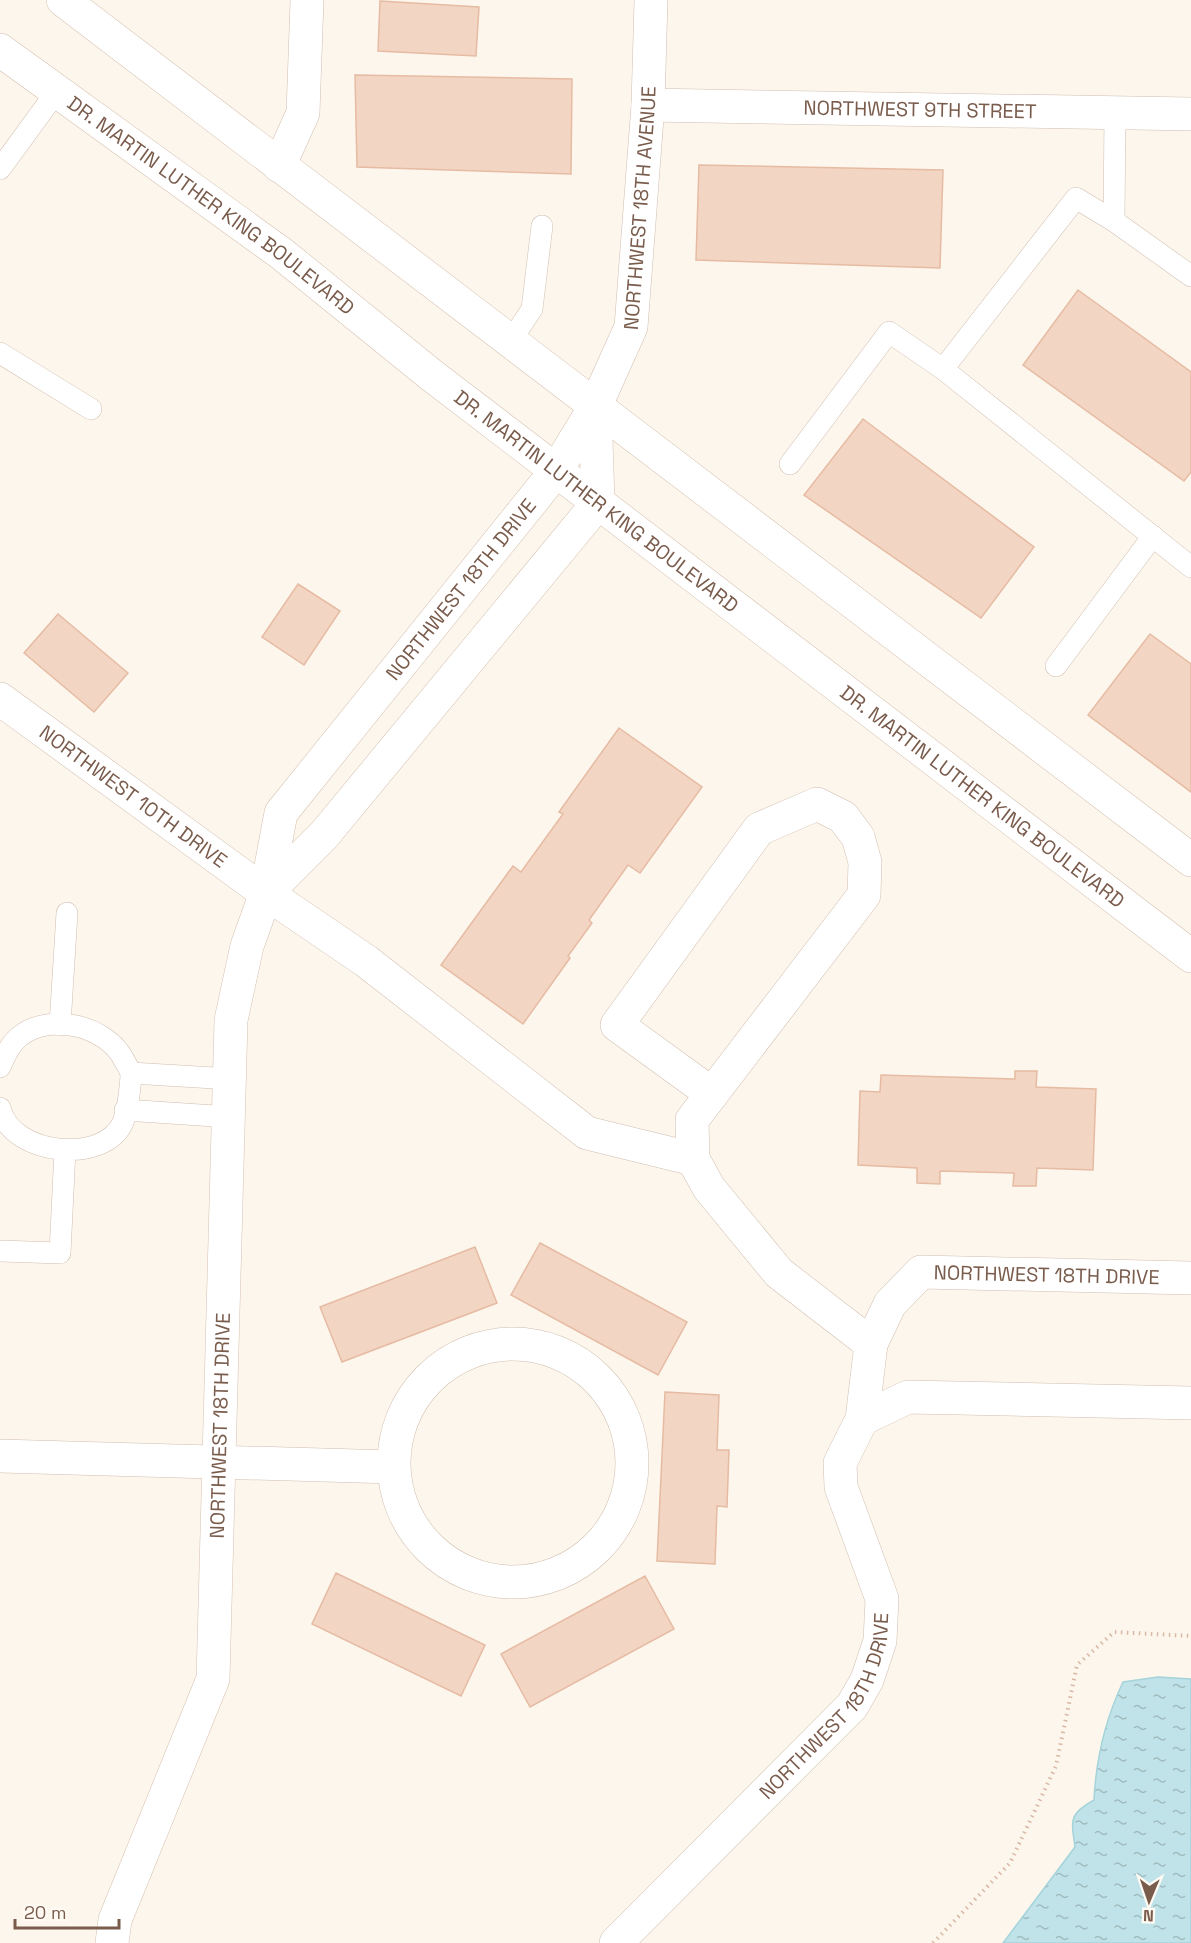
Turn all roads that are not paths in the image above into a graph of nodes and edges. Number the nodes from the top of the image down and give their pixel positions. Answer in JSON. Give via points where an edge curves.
{"nodes":[{"id":1,"x":63,"y":0,"type":"edge"},
{"id":2,"x":307,"y":0,"type":"edge"},
{"id":3,"x":651,"y":0,"type":"edge"},
{"id":4,"x":0,"y":50,"type":"edge"},
{"id":5,"x":57,"y":91,"type":"junction"},
{"id":6,"x":648,"y":105,"type":"junction"},
{"id":7,"x":1115,"y":112,"type":"junction"},
{"id":8,"x":1191,"y":114,"type":"edge"},
{"id":9,"x":279,"y":166,"type":"junction"},
{"id":10,"x":0,"y":169,"type":"edge"},
{"id":11,"x":1114,"y":221,"type":"junction"},
{"id":12,"x":542,"y":226,"type":"dead end"},
{"id":13,"x":1191,"y":276,"type":"edge"},
{"id":14,"x":510,"y":342,"type":"junction"},
{"id":15,"x":0,"y":353,"type":"edge"},
{"id":16,"x":943,"y":369,"type":"junction"},
{"id":17,"x":595,"y":407,"type":"junction"},
{"id":18,"x":91,"y":409,"type":"dead end"},
{"id":19,"x":790,"y":464,"type":"dead end"},
{"id":20,"x":556,"y":471,"type":"junction"},
{"id":21,"x":598,"y":503,"type":"junction"},
{"id":22,"x":1153,"y":537,"type":"junction"},
{"id":23,"x":1191,"y":567,"type":"edge"},
{"id":24,"x":1056,"y":666,"type":"dead end"},
{"id":25,"x":0,"y":699,"type":"edge"},
{"id":26,"x":1191,"y":860,"type":"edge"},
{"id":27,"x":266,"y":893,"type":"junction"},
{"id":28,"x":67,"y":913,"type":"dead end"},
{"id":29,"x":1191,"y":956,"type":"edge"},
{"id":30,"x":60,"y":1025,"type":"junction"},
{"id":31,"x":0,"y":1067,"type":"edge"},
{"id":32,"x":131,"y":1073,"type":"junction"},
{"id":33,"x":231,"y":1078,"type":"junction"},
{"id":34,"x":712,"y":1094,"type":"junction"},
{"id":35,"x":0,"y":1108,"type":"edge"},
{"id":36,"x":125,"y":1110,"type":"junction"},
{"id":37,"x":230,"y":1117,"type":"junction"},
{"id":38,"x":65,"y":1150,"type":"junction"},
{"id":39,"x":693,"y":1159,"type":"junction"},
{"id":40,"x":0,"y":1251,"type":"edge"},
{"id":41,"x":1191,"y":1278,"type":"edge"},
{"id":42,"x":871,"y":1344,"type":"junction"},
{"id":43,"x":1191,"y":1403,"type":"edge"},
{"id":44,"x":862,"y":1419,"type":"junction"},
{"id":45,"x":0,"y":1456,"type":"edge"},
{"id":46,"x":219,"y":1464,"type":"junction"},
{"id":47,"x":393,"y":1467,"type":"junction"},
{"id":48,"x":112,"y":1943,"type":"edge"},
{"id":49,"x":616,"y":1943,"type":"edge"}],
"edges":[{"from":1,"to":9,"type":"street"},
{"from":2,"to":9,"type":"street","via":[[303,112]]},
{"from":3,"to":6,"type":"street","name":"NORTHWEST 18TH AVENUE"},
{"from":4,"to":5,"type":"street","name":"DR. MARTIN LUTHER KING BOULEVARD"},
{"from":5,"to":10,"type":"lane"},
{"from":5,"to":20,"type":"street","name":"DR. MARTIN LUTHER KING BOULEVARD","via":[[282,254]]},
{"from":6,"to":7,"type":"street","name":"NORTHWEST 9TH STREET"},
{"from":6,"to":17,"type":"street","name":"NORTHWEST 18TH AVENUE","via":[[631,327]]},
{"from":7,"to":8,"type":"street","name":"NORTHWEST 9TH STREET"},
{"from":7,"to":11,"type":"lane"},
{"from":9,"to":14,"type":"street"},
{"from":11,"to":13,"type":"lane"},
{"from":11,"to":16,"type":"lane","via":[[1076,198]]},
{"from":12,"to":14,"type":"lane","via":[[532,309]]},
{"from":14,"to":17,"type":"street"},
{"from":15,"to":18,"type":"lane"},
{"from":16,"to":19,"type":"lane","via":[[889,332]]},
{"from":16,"to":22,"type":"lane"},
{"from":17,"to":20,"type":"street","name":"NORTHWEST 18TH DRIVE"},
{"from":17,"to":21,"type":"street"},
{"from":17,"to":26,"type":"street"},
{"from":20,"to":21,"type":"street","name":"DR. MARTIN LUTHER KING BOULEVARD"},
{"from":20,"to":27,"type":"street","name":"NORTHWEST 18TH DRIVE","via":[[281,813]]},
{"from":21,"to":27,"type":"street","name":"NORTHWEST 18TH DRIVE","via":[[324,835]]},
{"from":21,"to":29,"type":"street","name":"DR. MARTIN LUTHER KING BOULEVARD"},
{"from":22,"to":23,"type":"lane"},
{"from":22,"to":24,"type":"lane"},
{"from":25,"to":27,"type":"street","name":"NORTHWEST 10TH DRIVE"},
{"from":27,"to":33,"type":"street","name":"NORTHWEST 18TH DRIVE","via":[[248,946],[231,1020]]},
{"from":27,"to":39,"type":"street","name":"NORTHWEST 10TH DRIVE","via":[[366,961],[587,1133]]},
{"from":28,"to":30,"type":"lane"},
{"from":30,"to":31,"type":"lane","via":[[34,1028],[20,1036]]},
{"from":30,"to":32,"type":"lane","via":[[97,1033],[119,1051]]},
{"from":32,"to":33,"type":"lane"},
{"from":32,"to":36,"type":"lane"},
{"from":33,"to":37,"type":"street","name":"NORTHWEST 18TH DRIVE"},
{"from":34,"to":34,"type":"street","via":[[617,1025],[759,829],[817,804],[843,817],[858,837],[865,862],[864,895]]},
{"from":34,"to":39,"type":"street","via":[[692,1120]]},
{"from":35,"to":38,"type":"lane","via":[[15,1133],[34,1145]]},
{"from":36,"to":37,"type":"lane"},
{"from":36,"to":38,"type":"lane","via":[[123,1123],[106,1140]]},
{"from":37,"to":46,"type":"street","name":"NORTHWEST 18TH DRIVE"},
{"from":38,"to":40,"type":"lane","via":[[60,1253]]},
{"from":39,"to":42,"type":"street","via":[[709,1188],[779,1273]]},
{"from":41,"to":42,"type":"street","name":"NORTHWEST 18TH DRIVE","via":[[921,1272],[890,1304]]},
{"from":42,"to":44,"type":"street","name":"NORTHWEST 18TH DRIVE"},
{"from":43,"to":44,"type":"street","via":[[908,1397]]},
{"from":44,"to":49,"type":"street","name":"NORTHWEST 18TH DRIVE","via":[[840,1463],[840,1487],[882,1599],[880,1641],[867,1680],[852,1706]]},
{"from":45,"to":46,"type":"street"},
{"from":46,"to":47,"type":"street"},
{"from":46,"to":48,"type":"street","name":"NORTHWEST 18TH DRIVE","via":[[213,1679],[115,1920]]},
{"from":47,"to":47,"type":"street","via":[[400,1504],[418,1536],[445,1562],[479,1578],[517,1582],[553,1576],[586,1558],[612,1531],[628,1498],[633,1457],[624,1416],[602,1382],[569,1357],[529,1344],[487,1346],[449,1362],[418,1389],[399,1426]]}]}
